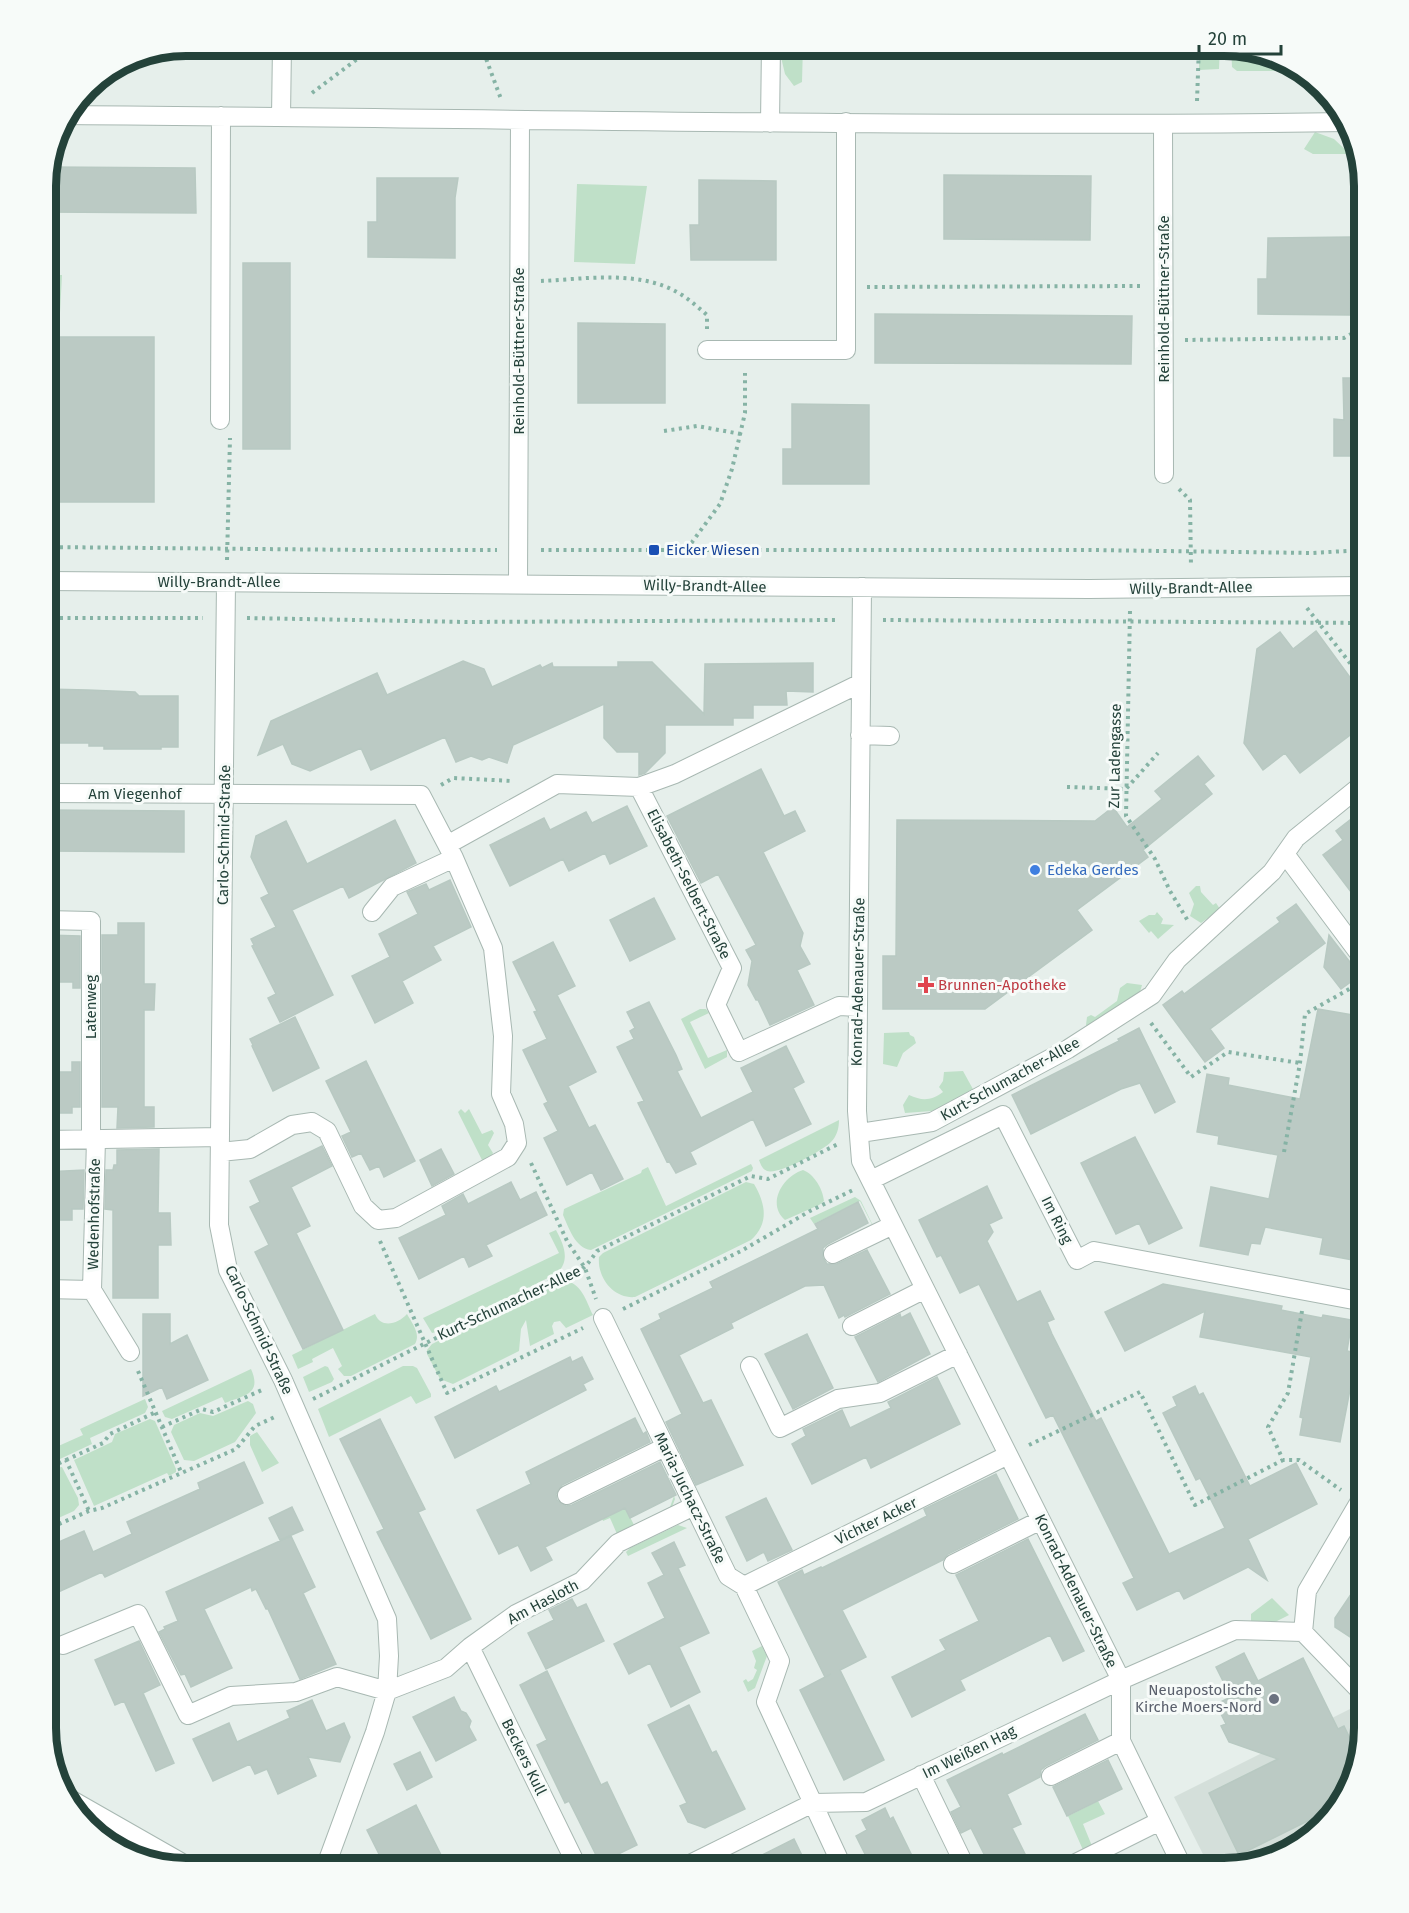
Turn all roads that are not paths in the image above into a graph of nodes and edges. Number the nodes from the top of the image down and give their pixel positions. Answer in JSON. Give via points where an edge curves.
{"nodes":[{"id":1,"x":282,"y":56,"type":"edge"},
{"id":2,"x":771,"y":56,"type":"edge"},
{"id":3,"x":76,"y":115,"type":"edge"},
{"id":4,"x":221,"y":116,"type":"junction"},
{"id":5,"x":281,"y":117,"type":"junction"},
{"id":6,"x":514,"y":120,"type":"junction"},
{"id":7,"x":846,"y":122,"type":"junction"},
{"id":8,"x":1337,"y":122,"type":"edge"},
{"id":9,"x":770,"y":123,"type":"junction"},
{"id":10,"x":1163,"y":124,"type":"junction"},
{"id":11,"x":707,"y":350,"type":"road end"},
{"id":12,"x":220,"y":420,"type":"road end"},
{"id":13,"x":1164,"y":474,"type":"road end"},
{"id":14,"x":56,"y":581,"type":"edge"},
{"id":15,"x":226,"y":583,"type":"junction"},
{"id":16,"x":518,"y":583,"type":"junction"},
{"id":17,"x":1354,"y":586,"type":"edge"},
{"id":18,"x":862,"y":587,"type":"junction"},
{"id":19,"x":861,"y":683,"type":"junction"},
{"id":20,"x":860,"y":735,"type":"junction"},
{"id":21,"x":890,"y":736,"type":"dead end"},
{"id":22,"x":639,"y":788,"type":"junction"},
{"id":23,"x":1354,"y":791,"type":"edge"},
{"id":24,"x":56,"y":794,"type":"edge"},
{"id":25,"x":224,"y":794,"type":"junction"},
{"id":26,"x":451,"y":851,"type":"junction"},
{"id":27,"x":1285,"y":854,"type":"junction"},
{"id":28,"x":372,"y":912,"type":"dead end"},
{"id":29,"x":56,"y":920,"type":"edge"},
{"id":30,"x":1354,"y":947,"type":"edge"},
{"id":31,"x":858,"y":1007,"type":"junction"},
{"id":32,"x":860,"y":1133,"type":"junction"},
{"id":33,"x":93,"y":1139,"type":"junction"},
{"id":34,"x":56,"y":1140,"type":"edge"},
{"id":35,"x":220,"y":1144,"type":"junction"},
{"id":36,"x":871,"y":1180,"type":"junction"},
{"id":37,"x":893,"y":1225,"type":"junction"},
{"id":38,"x":833,"y":1254,"type":"dead end"},
{"id":39,"x":56,"y":1289,"type":"edge"},
{"id":40,"x":925,"y":1289,"type":"junction"},
{"id":41,"x":92,"y":1290,"type":"junction"},
{"id":42,"x":1354,"y":1300,"type":"edge"},
{"id":43,"x":603,"y":1318,"type":"road end"},
{"id":44,"x":852,"y":1326,"type":"dead end"},
{"id":45,"x":130,"y":1352,"type":"road end"},
{"id":46,"x":957,"y":1354,"type":"junction"},
{"id":47,"x":750,"y":1365,"type":"dead end"},
{"id":48,"x":665,"y":1447,"type":"junction"},
{"id":49,"x":1008,"y":1455,"type":"junction"},
{"id":50,"x":567,"y":1495,"type":"dead end"},
{"id":51,"x":694,"y":1506,"type":"junction"},
{"id":52,"x":1354,"y":1510,"type":"edge"},
{"id":53,"x":1041,"y":1520,"type":"junction"},
{"id":54,"x":953,"y":1564,"type":"dead end"},
{"id":55,"x":744,"y":1586,"type":"junction"},
{"id":56,"x":1303,"y":1632,"type":"junction"},
{"id":57,"x":63,"y":1645,"type":"dead end"},
{"id":58,"x":470,"y":1647,"type":"junction"},
{"id":59,"x":1120,"y":1680,"type":"junction"},
{"id":60,"x":1354,"y":1685,"type":"edge"},
{"id":61,"x":387,"y":1691,"type":"junction"},
{"id":62,"x":1121,"y":1741,"type":"junction"},
{"id":63,"x":921,"y":1775,"type":"junction"},
{"id":64,"x":1051,"y":1776,"type":"dead end"},
{"id":65,"x":813,"y":1803,"type":"junction"},
{"id":66,"x":81,"y":1805,"type":"edge"},
{"id":67,"x":1160,"y":1821,"type":"junction"},
{"id":68,"x":170,"y":1856,"type":"edge"},
{"id":69,"x":329,"y":1857,"type":"edge"},
{"id":70,"x":573,"y":1857,"type":"edge"},
{"id":71,"x":703,"y":1858,"type":"edge"},
{"id":72,"x":838,"y":1858,"type":"edge"},
{"id":73,"x":961,"y":1858,"type":"edge"},
{"id":74,"x":1086,"y":1858,"type":"edge"},
{"id":75,"x":1178,"y":1858,"type":"edge"}],
"edges":[{"from":1,"to":5,"type":"street"},
{"from":2,"to":9,"type":"street"},
{"from":3,"to":4,"type":"street"},
{"from":4,"to":5,"type":"street"},
{"from":4,"to":12,"type":"street"},
{"from":5,"to":6,"type":"street"},
{"from":6,"to":9,"type":"street"},
{"from":6,"to":16,"type":"street","name":"Reinhold-Büttner-Straße","via":[[520,282]]},
{"from":7,"to":9,"type":"street"},
{"from":7,"to":10,"type":"street"},
{"from":7,"to":11,"type":"street","via":[[846,350]]},
{"from":8,"to":10,"type":"street"},
{"from":10,"to":13,"type":"street","name":"Reinhold-Büttner-Straße"},
{"from":14,"to":15,"type":"street","name":"Willy-Brandt-Allee"},
{"from":15,"to":16,"type":"street","name":"Willy-Brandt-Allee"},
{"from":15,"to":25,"type":"street","name":"Carlo-Schmid-Straße"},
{"from":16,"to":18,"type":"street","name":"Willy-Brandt-Allee"},
{"from":17,"to":18,"type":"street","name":"Willy-Brandt-Allee"},
{"from":18,"to":19,"type":"street","name":"Konrad-Adenauer-Straße"},
{"from":19,"to":20,"type":"street","name":"Konrad-Adenauer-Straße"},
{"from":19,"to":22,"type":"street"},
{"from":20,"to":21,"type":"street"},
{"from":20,"to":31,"type":"street","name":"Konrad-Adenauer-Straße"},
{"from":22,"to":26,"type":"street","via":[[557,784]]},
{"from":22,"to":31,"type":"street","name":"Elisabeth-Selbert-Straße","via":[[732,968],[716,1005],[740,1052],[839,1006]]},
{"from":23,"to":27,"type":"street","name":"Kurt-Schumacher-Allee","via":[[1296,838]]},
{"from":24,"to":25,"type":"street","name":"Am Viegenhof"},
{"from":25,"to":26,"type":"street","via":[[421,795]]},
{"from":25,"to":35,"type":"street","name":"Carlo-Schmid-Straße"},
{"from":26,"to":28,"type":"street","via":[[392,887]]},
{"from":26,"to":35,"type":"street","via":[[493,948],[503,1036],[501,1094],[514,1124],[517,1143],[508,1157],[396,1218],[378,1220],[363,1206],[327,1131],[312,1122],[292,1125],[250,1149]]},
{"from":27,"to":30,"type":"street"},
{"from":27,"to":32,"type":"street","name":"Kurt-Schumacher-Allee","via":[[1272,872],[1177,960],[1152,995],[1137,1005],[1068,1049],[932,1122]]},
{"from":29,"to":33,"type":"street","name":"Latenweg","via":[[91,921]]},
{"from":31,"to":32,"type":"street","name":"Konrad-Adenauer-Straße"},
{"from":32,"to":36,"type":"street","name":"Konrad-Adenauer-Straße","via":[[861,1161]]},
{"from":33,"to":34,"type":"street"},
{"from":33,"to":35,"type":"street"},
{"from":33,"to":41,"type":"street","name":"Wedenhofstraße"},
{"from":35,"to":61,"type":"street","name":"Carlo-Schmid-Straße","via":[[219,1225],[228,1270],[283,1380],[387,1619]]},
{"from":36,"to":37,"type":"street","name":"Konrad-Adenauer-Straße"},
{"from":36,"to":42,"type":"street","name":"Im Ring","via":[[1003,1115],[1077,1260],[1094,1251]]},
{"from":37,"to":38,"type":"street"},
{"from":37,"to":40,"type":"street","name":"Konrad-Adenauer-Straße"},
{"from":39,"to":41,"type":"street","name":"Wedenhofstraße"},
{"from":40,"to":44,"type":"street"},
{"from":40,"to":46,"type":"street","name":"Konrad-Adenauer-Straße"},
{"from":41,"to":45,"type":"street","name":"Wedenhofstraße"},
{"from":43,"to":48,"type":"street","name":"Maria-Juchacz-Straße"},
{"from":46,"to":47,"type":"street","via":[[880,1393],[838,1399],[780,1428]]},
{"from":46,"to":49,"type":"street","name":"Konrad-Adenauer-Straße"},
{"from":48,"to":50,"type":"street"},
{"from":48,"to":51,"type":"street","name":"Maria-Juchacz-Straße"},
{"from":49,"to":53,"type":"street","name":"Konrad-Adenauer-Straße"},
{"from":49,"to":55,"type":"street","name":"Vichter Acker"},
{"from":51,"to":55,"type":"street","name":"Maria-Juchacz-Straße","via":[[728,1576]]},
{"from":51,"to":58,"type":"street","name":"Am Hasloth","via":[[618,1543],[582,1581],[516,1614]]},
{"from":52,"to":56,"type":"street","via":[[1307,1591]]},
{"from":53,"to":54,"type":"street"},
{"from":53,"to":59,"type":"street","name":"Konrad-Adenauer-Straße"},
{"from":55,"to":65,"type":"street","name":"Maria-Juchacz-Straße","via":[[780,1661],[766,1702]]},
{"from":56,"to":59,"type":"street","name":"Im Weißen Hag","via":[[1235,1630]]},
{"from":56,"to":60,"type":"street"},
{"from":57,"to":61,"type":"street","via":[[138,1614],[188,1715],[231,1696],[296,1692],[337,1677]]},
{"from":58,"to":61,"type":"street","name":"Am Hasloth","via":[[446,1668]]},
{"from":58,"to":70,"type":"street","name":"Beckers Kull"},
{"from":59,"to":62,"type":"street","name":"Konrad-Adenauer-Straße"},
{"from":59,"to":63,"type":"street","name":"Im Weißen Hag"},
{"from":61,"to":69,"type":"street","name":"Carlo-Schmid-Straße"},
{"from":62,"to":64,"type":"street"},
{"from":62,"to":67,"type":"street","name":"Konrad-Adenauer-Straße"},
{"from":63,"to":65,"type":"street","name":"Im Weißen Hag","via":[[866,1802]]},
{"from":63,"to":73,"type":"street"},
{"from":65,"to":71,"type":"street"},
{"from":65,"to":72,"type":"street","name":"Maria-Juchacz-Straße"},
{"from":66,"to":68,"type":"street"},
{"from":67,"to":74,"type":"street"},
{"from":67,"to":75,"type":"street","name":"Konrad-Adenauer-Straße"}]}
